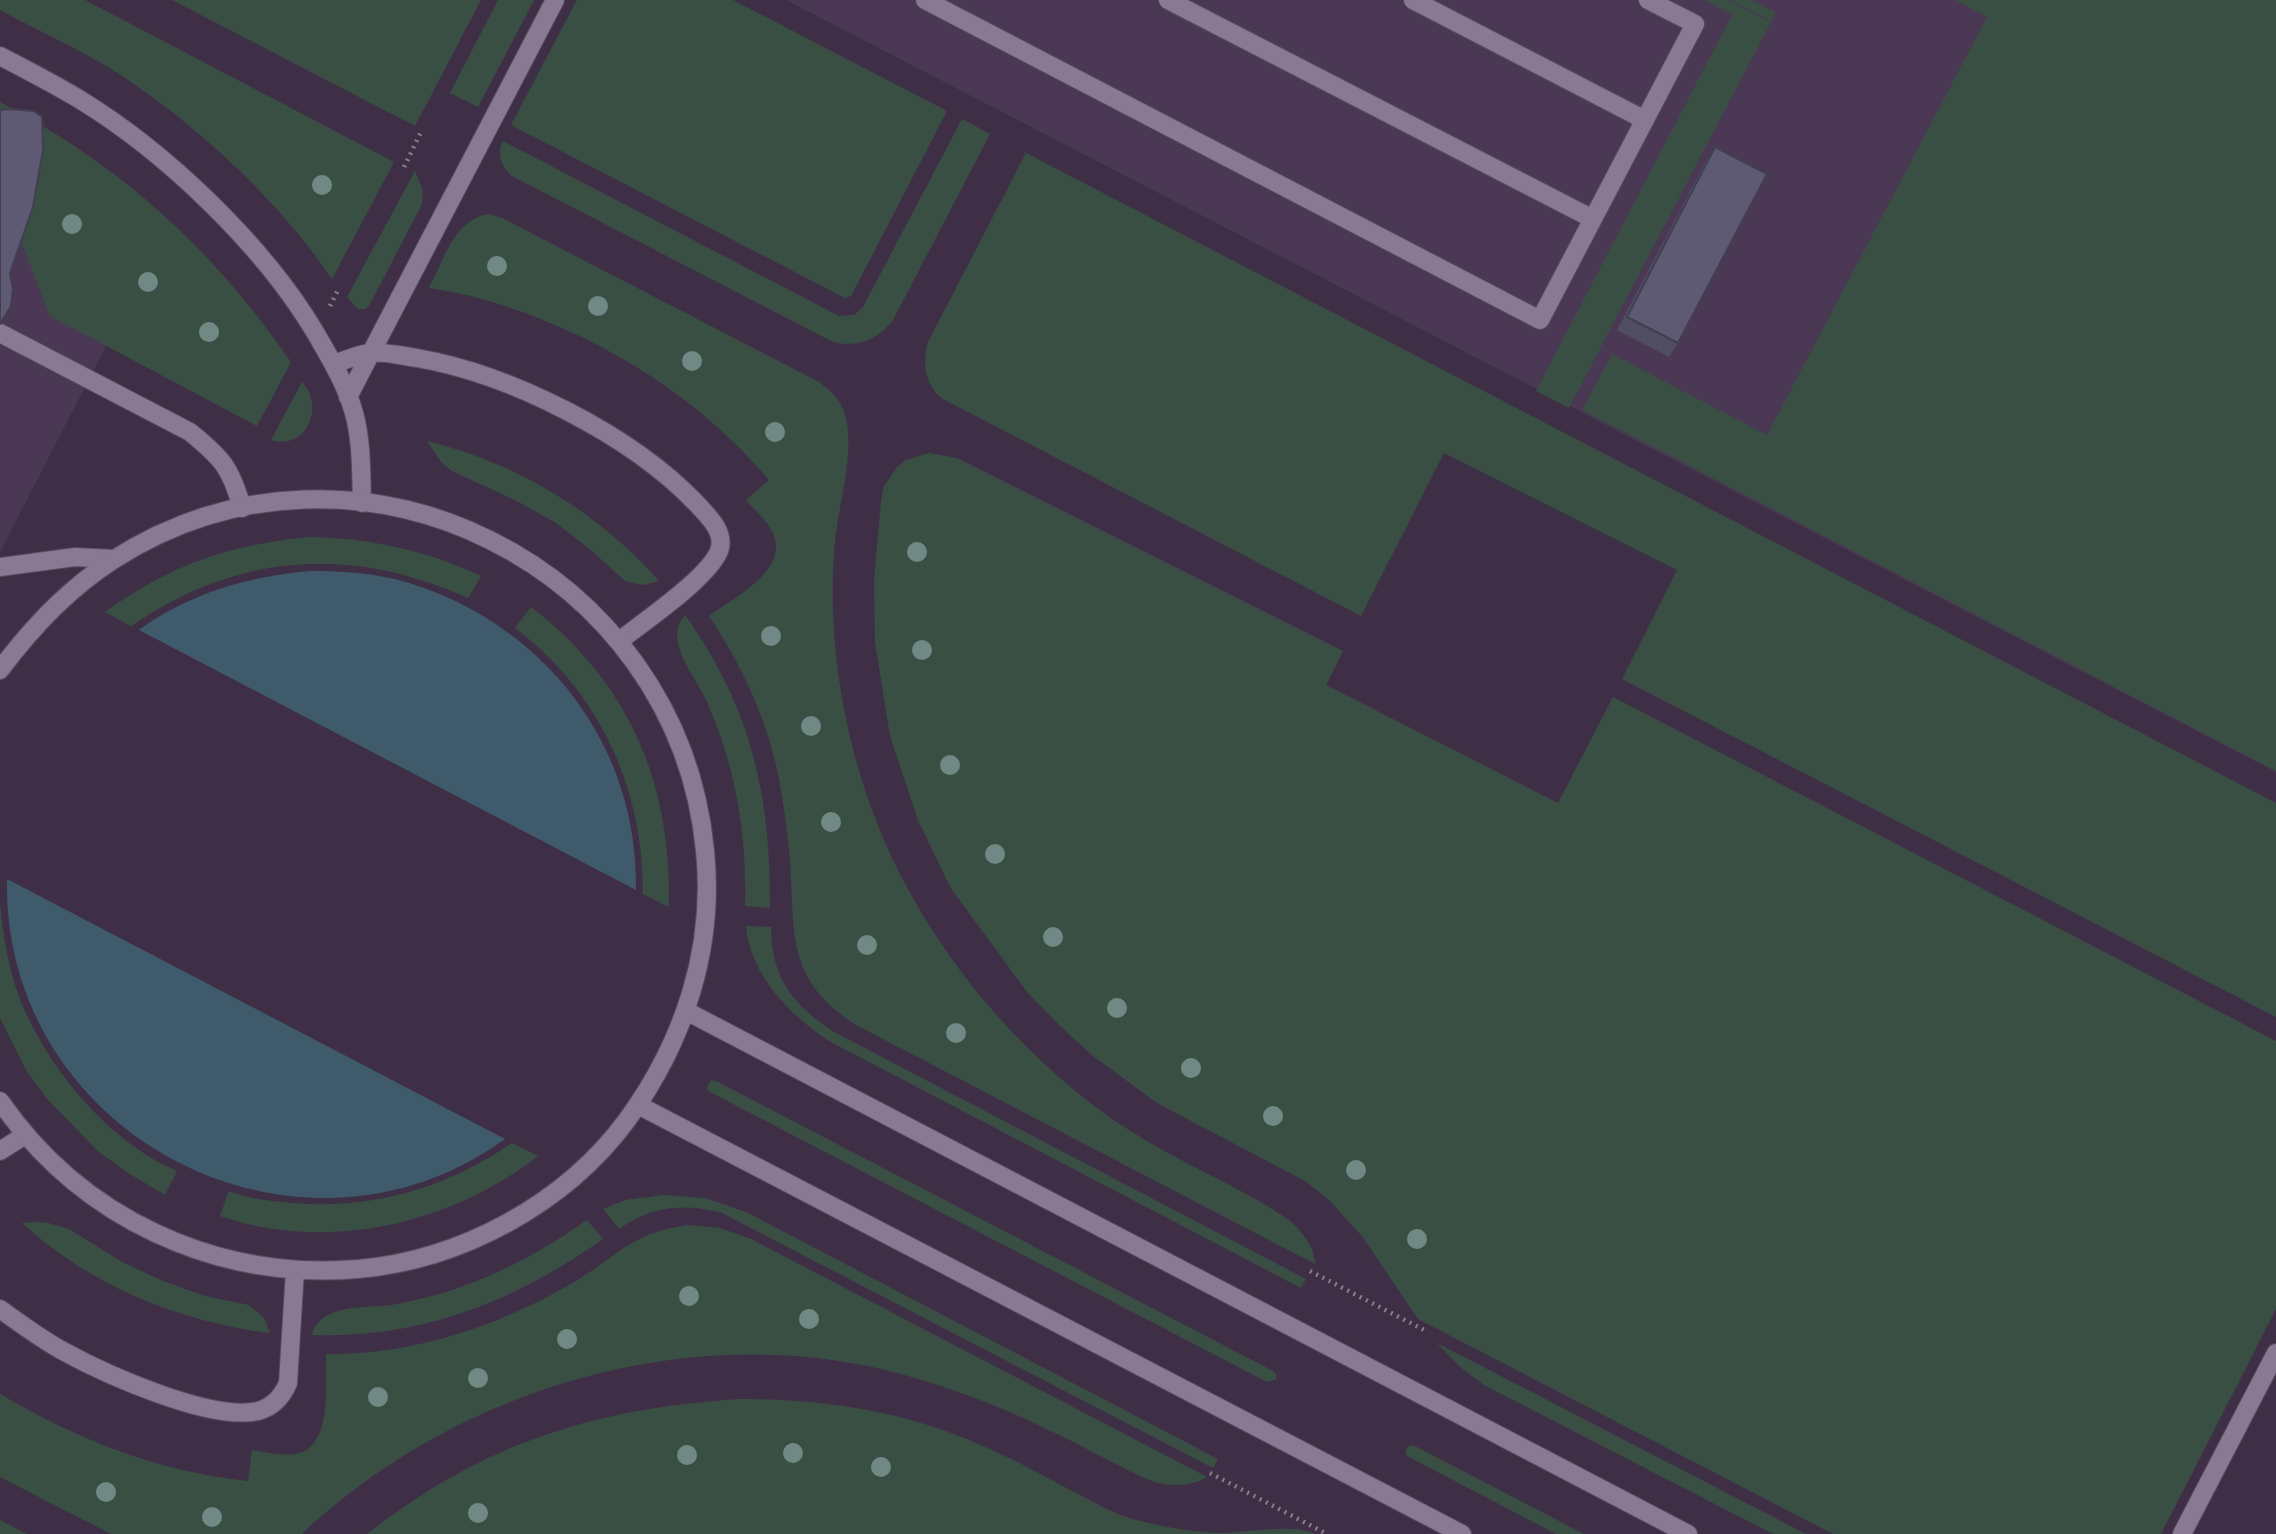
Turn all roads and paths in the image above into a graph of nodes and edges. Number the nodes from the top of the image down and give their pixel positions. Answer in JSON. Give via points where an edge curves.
{"nodes":[{"id":1,"x":555,"y":0,"type":"edge"},
{"id":2,"x":925,"y":0,"type":"edge"},
{"id":3,"x":1168,"y":0,"type":"edge"},
{"id":4,"x":1413,"y":0,"type":"edge"},
{"id":5,"x":1648,"y":0,"type":"edge"},
{"id":6,"x":0,"y":56,"type":"edge"},
{"id":7,"x":1645,"y":120,"type":"junction"},
{"id":8,"x":422,"y":130,"type":"dead end"},
{"id":9,"x":404,"y":167,"type":"dead end"},
{"id":10,"x":1593,"y":219,"type":"junction"},
{"id":11,"x":0,"y":333,"type":"edge"},
{"id":12,"x":371,"y":353,"type":"junction"},
{"id":13,"x":334,"y":364,"type":"junction"},
{"id":14,"x":348,"y":397,"type":"junction"},
{"id":15,"x":362,"y":503,"type":"junction"},
{"id":16,"x":242,"y":508,"type":"junction"},
{"id":17,"x":114,"y":559,"type":"junction"},
{"id":18,"x":0,"y":568,"type":"edge"},
{"id":19,"x":619,"y":641,"type":"junction"},
{"id":20,"x":0,"y":670,"type":"edge"},
{"id":21,"x":685,"y":1011,"type":"junction"},
{"id":22,"x":0,"y":1101,"type":"edge"},
{"id":23,"x":638,"y":1105,"type":"junction"},
{"id":24,"x":25,"y":1135,"type":"junction"},
{"id":25,"x":0,"y":1151,"type":"edge"},
{"id":26,"x":295,"y":1270,"type":"junction"},
{"id":27,"x":1310,"y":1271,"type":"dead end"},
{"id":28,"x":0,"y":1309,"type":"edge"},
{"id":29,"x":1428,"y":1332,"type":"dead end"},
{"id":30,"x":2276,"y":1353,"type":"edge"},
{"id":31,"x":2269,"y":1382,"type":"edge"},
{"id":32,"x":1210,"y":1473,"type":"dead end"},
{"id":33,"x":1327,"y":1534,"type":"edge"},
{"id":34,"x":1462,"y":1534,"type":"edge"},
{"id":35,"x":1688,"y":1534,"type":"edge"},
{"id":36,"x":2182,"y":1534,"type":"edge"}],
"edges":[{"from":1,"to":12,"type":"street"},
{"from":2,"to":10,"type":"street","via":[[1540,320]]},
{"from":3,"to":10,"type":"street"},
{"from":4,"to":7,"type":"street"},
{"from":5,"to":7,"type":"street","via":[[1695,24]]},
{"from":6,"to":13,"type":"street","via":[[80,100],[142,143],[199,193],[254,247],[299,306]]},
{"from":7,"to":10,"type":"street"},
{"from":8,"to":9,"type":"path"},
{"from":11,"to":16,"type":"street","via":[[190,432],[217,454],[234,478]]},
{"from":12,"to":13,"type":"street"},
{"from":12,"to":14,"type":"street"},
{"from":12,"to":19,"type":"street","via":[[467,370],[565,411],[620,442],[681,488],[712,520],[720,537],[714,559],[698,578]]},
{"from":13,"to":14,"type":"street"},
{"from":14,"to":15,"type":"street","via":[[360,449]]},
{"from":15,"to":16,"type":"street","via":[[305,500]]},
{"from":15,"to":19,"type":"street","via":[[425,514],[500,544],[568,589]]},
{"from":16,"to":17,"type":"street","via":[[186,524]]},
{"from":17,"to":18,"type":"street","via":[[75,557]]},
{"from":17,"to":20,"type":"street","via":[[50,610]]},
{"from":19,"to":21,"type":"street","via":[[648,680],[684,752],[703,830],[706,911],[702,951]]},
{"from":21,"to":23,"type":"street","via":[[663,1065]]},
{"from":21,"to":35,"type":"street"},
{"from":22,"to":24,"type":"street"},
{"from":23,"to":26,"type":"street","via":[[618,1132],[560,1188],[492,1231],[454,1247],[376,1268]]},
{"from":23,"to":34,"type":"street"},
{"from":24,"to":25,"type":"street"},
{"from":24,"to":26,"type":"street","via":[[73,1182],[140,1227],[215,1257]]},
{"from":26,"to":28,"type":"street","via":[[288,1383],[274,1403],[244,1413],[190,1403],[101,1370],[51,1344]]},
{"from":27,"to":29,"type":"path"},
{"from":30,"to":31,"type":"street"},
{"from":31,"to":36,"type":"street"},
{"from":32,"to":33,"type":"path"}]}
